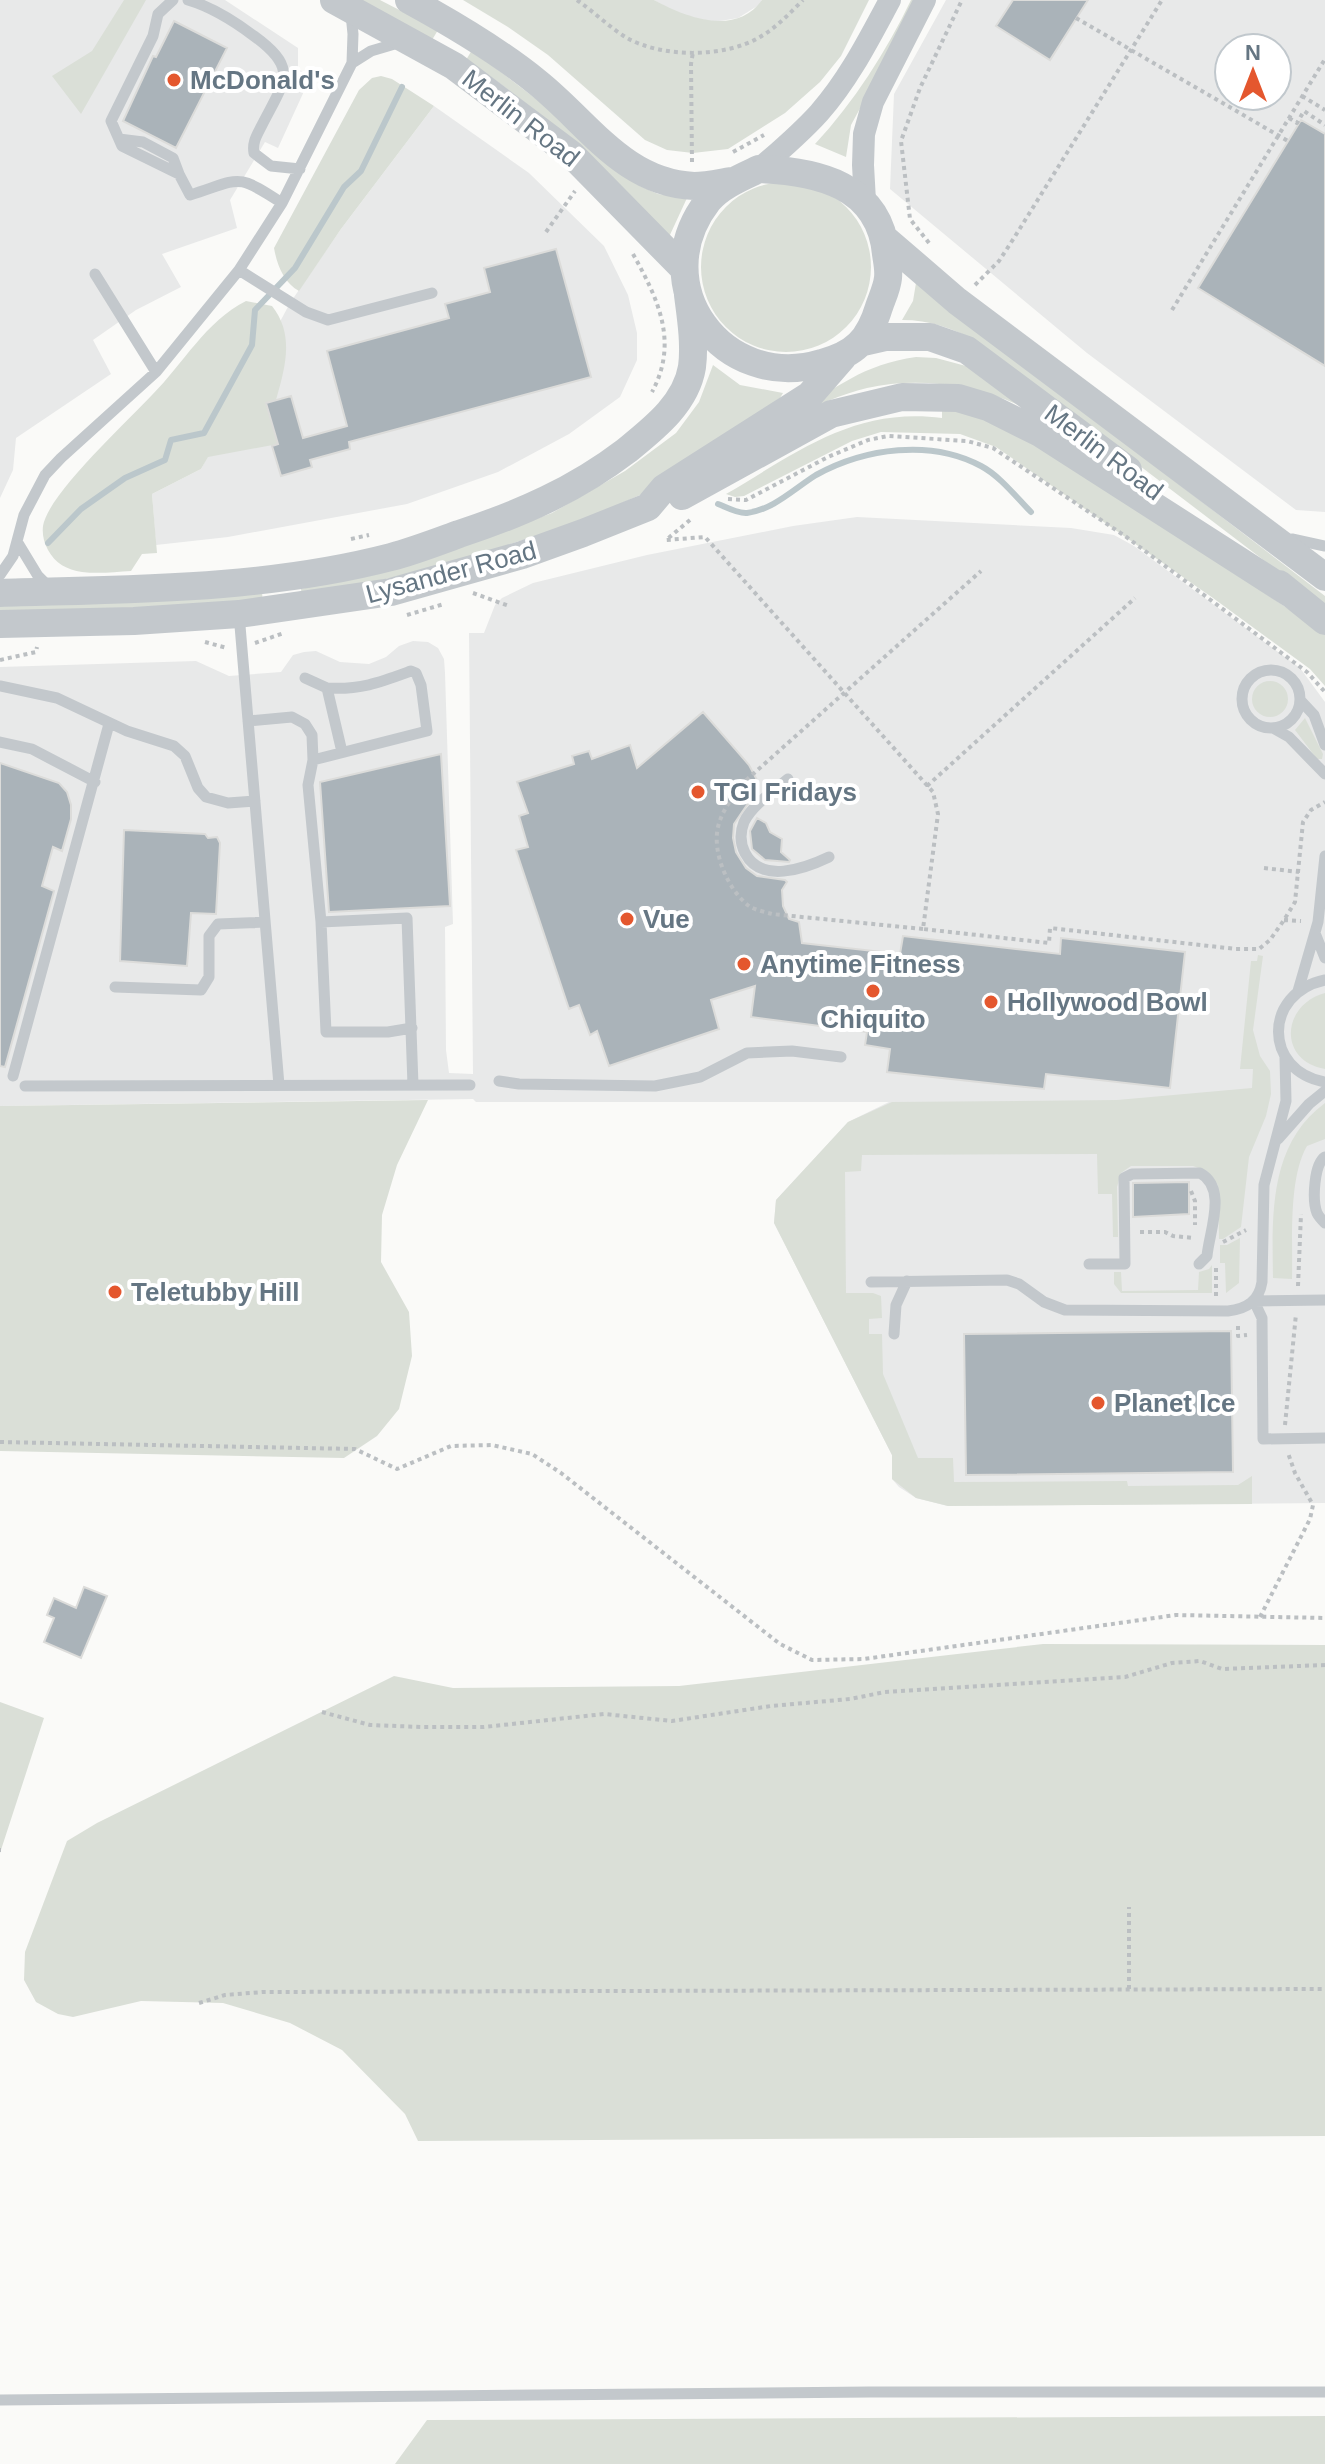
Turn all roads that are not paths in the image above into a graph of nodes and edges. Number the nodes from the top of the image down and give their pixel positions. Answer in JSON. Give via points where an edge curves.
{"nodes":[{"id":1,"x":173,"y":0,"type":"edge"},
{"id":2,"x":188,"y":0,"type":"edge"},
{"id":3,"x":409,"y":0,"type":"edge"},
{"id":4,"x":890,"y":0,"type":"edge"},
{"id":5,"x":925,"y":0,"type":"edge"},
{"id":6,"x":342,"y":4,"type":"edge"},
{"id":7,"x":409,"y":41,"type":"junction"},
{"id":8,"x":352,"y":63,"type":"junction"},
{"id":9,"x":740,"y":168,"type":"junction"},
{"id":10,"x":300,"y":169,"type":"junction"},
{"id":11,"x":865,"y":201,"type":"junction"},
{"id":12,"x":282,"y":203,"type":"junction"},
{"id":13,"x":885,"y":239,"type":"junction"},
{"id":14,"x":239,"y":270,"type":"junction"},
{"id":15,"x":95,"y":274,"type":"dead end"},
{"id":16,"x":686,"y":282,"type":"junction"},
{"id":17,"x":432,"y":293,"type":"dead end"},
{"id":18,"x":853,"y":350,"type":"junction"},
{"id":19,"x":156,"y":372,"type":"junction"},
{"id":20,"x":648,"y":507,"type":"junction"},
{"id":21,"x":1254,"y":524,"type":"junction"},
{"id":22,"x":18,"y":543,"type":"junction"},
{"id":23,"x":1325,"y":546,"type":"edge"},
{"id":24,"x":0,"y":575,"type":"edge"},
{"id":25,"x":1325,"y":577,"type":"edge"},
{"id":26,"x":54,"y":592,"type":"junction"},
{"id":27,"x":0,"y":593,"type":"edge"},
{"id":28,"x":1291,"y":594,"type":"junction"},
{"id":29,"x":239,"y":614,"type":"junction"},
{"id":30,"x":1325,"y":621,"type":"edge"},
{"id":31,"x":0,"y":624,"type":"edge"},
{"id":32,"x":305,"y":678,"type":"dead end"},
{"id":33,"x":0,"y":686,"type":"edge"},
{"id":34,"x":327,"y":688,"type":"junction"},
{"id":35,"x":1300,"y":700,"type":"junction"},
{"id":36,"x":248,"y":721,"type":"junction"},
{"id":37,"x":109,"y":724,"type":"junction"},
{"id":38,"x":1273,"y":728,"type":"junction"},
{"id":39,"x":0,"y":742,"type":"edge"},
{"id":40,"x":1325,"y":745,"type":"edge"},
{"id":41,"x":342,"y":752,"type":"junction"},
{"id":42,"x":313,"y":760,"type":"junction"},
{"id":43,"x":1325,"y":774,"type":"edge"},
{"id":44,"x":788,"y":779,"type":"dead end"},
{"id":45,"x":95,"y":782,"type":"junction"},
{"id":46,"x":255,"y":801,"type":"junction"},
{"id":47,"x":1325,"y":856,"type":"edge"},
{"id":48,"x":829,"y":857,"type":"dead end"},
{"id":49,"x":265,"y":922,"type":"junction"},
{"id":50,"x":321,"y":922,"type":"junction"},
{"id":51,"x":1315,"y":933,"type":"junction"},
{"id":52,"x":1325,"y":958,"type":"edge"},
{"id":53,"x":1325,"y":980,"type":"edge"},
{"id":54,"x":115,"y":987,"type":"dead end"},
{"id":55,"x":1298,"y":991,"type":"junction"},
{"id":56,"x":412,"y":1028,"type":"junction"},
{"id":57,"x":841,"y":1057,"type":"dead end"},
{"id":58,"x":1285,"y":1057,"type":"junction"},
{"id":59,"x":13,"y":1076,"type":"dead end"},
{"id":60,"x":499,"y":1081,"type":"dead end"},
{"id":61,"x":1325,"y":1082,"type":"edge"},
{"id":62,"x":279,"y":1085,"type":"junction"},
{"id":63,"x":413,"y":1085,"type":"junction"},
{"id":64,"x":470,"y":1085,"type":"dead end"},
{"id":65,"x":25,"y":1086,"type":"dead end"},
{"id":66,"x":1325,"y":1091,"type":"edge"},
{"id":67,"x":1278,"y":1139,"type":"junction"},
{"id":68,"x":1325,"y":1157,"type":"edge"},
{"id":69,"x":1325,"y":1223,"type":"edge"},
{"id":70,"x":1089,"y":1264,"type":"dead end"},
{"id":71,"x":1199,"y":1264,"type":"dead end"},
{"id":72,"x":907,"y":1281,"type":"junction"},
{"id":73,"x":871,"y":1282,"type":"dead end"},
{"id":74,"x":1325,"y":1300,"type":"edge"},
{"id":75,"x":1254,"y":1301,"type":"junction"},
{"id":76,"x":894,"y":1334,"type":"dead end"},
{"id":77,"x":1325,"y":1438,"type":"edge"},
{"id":78,"x":1325,"y":2392,"type":"edge"},
{"id":79,"x":0,"y":2400,"type":"edge"}],
"edges":[{"from":1,"to":12,"type":"lane","via":[[158,14],[153,36],[111,121],[119,139],[143,142],[173,158],[190,195],[247,181]]},
{"from":2,"to":10,"type":"lane","via":[[234,21],[282,60],[278,93],[252,144],[254,153],[271,166]]},
{"from":3,"to":9,"type":"street","name":"Merlin Road","via":[[538,83],[639,173],[696,186]]},
{"from":4,"to":9,"type":"street","via":[[841,85],[795,138]]},
{"from":5,"to":11,"type":"street","via":[[873,102],[864,134]]},
{"from":6,"to":7,"type":"street","name":"Merlin Road"},
{"from":6,"to":8,"type":"lane","via":[[353,34]]},
{"from":7,"to":8,"type":"lane","via":[[386,45]]},
{"from":7,"to":16,"type":"street","name":"Merlin Road","via":[[454,66],[572,155]]},
{"from":8,"to":10,"type":"lane"},
{"from":9,"to":11,"type":"street","via":[[795,170],[834,181]]},
{"from":9,"to":16,"type":"street","via":[[709,199],[689,234]]},
{"from":10,"to":12,"type":"lane"},
{"from":11,"to":13,"type":"street"},
{"from":12,"to":14,"type":"lane"},
{"from":13,"to":18,"type":"street","via":[[888,277],[876,317]]},
{"from":13,"to":21,"type":"street","name":"Merlin Road","via":[[957,301]]},
{"from":14,"to":17,"type":"lane","via":[[328,320]]},
{"from":14,"to":19,"type":"lane"},
{"from":15,"to":19,"type":"lane"},
{"from":16,"to":18,"type":"street","via":[[699,320],[729,352],[762,366],[815,365]]},
{"from":16,"to":26,"type":"street","name":"Lysander Road","via":[[692,367],[673,409],[597,473],[514,516],[391,557],[323,571],[171,588]]},
{"from":18,"to":20,"type":"street","name":"Lysander Road","via":[[810,395],[664,488]]},
{"from":18,"to":28,"type":"street","name":"Merlin Road","via":[[885,337],[930,337],[967,350]]},
{"from":19,"to":22,"type":"lane","via":[[45,475],[24,515]]},
{"from":20,"to":28,"type":"street","via":[[681,496],[831,414],[902,397],[958,398],[1040,433]]},
{"from":20,"to":29,"type":"street","name":"Lysander Road","via":[[522,555],[391,592]]},
{"from":21,"to":23,"type":"lane"},
{"from":21,"to":25,"type":"street","name":"Merlin Road"},
{"from":22,"to":24,"type":"lane"},
{"from":22,"to":26,"type":"lane"},
{"from":26,"to":27,"type":"street","name":"Lysander Road"},
{"from":28,"to":30,"type":"street","name":"Merlin Road"},
{"from":29,"to":31,"type":"street","name":"Lysander Road"},
{"from":29,"to":36,"type":"lane"},
{"from":32,"to":34,"type":"lane"},
{"from":33,"to":37,"type":"lane","via":[[57,698]]},
{"from":34,"to":41,"type":"lane"},
{"from":34,"to":41,"type":"lane","via":[[349,690],[411,671],[421,685],[427,731]]},
{"from":35,"to":38,"type":"lane","via":[[1289,722]]},
{"from":35,"to":38,"type":"lane","via":[[1296,685],[1284,673],[1268,671],[1251,679],[1243,694],[1246,712],[1258,725]]},
{"from":35,"to":40,"type":"lane","via":[[1314,715]]},
{"from":36,"to":42,"type":"lane","via":[[292,717],[305,724],[312,735]]},
{"from":36,"to":46,"type":"lane"},
{"from":37,"to":45,"type":"lane"},
{"from":37,"to":46,"type":"lane","via":[[181,750],[206,797],[228,803]]},
{"from":38,"to":43,"type":"lane"},
{"from":39,"to":45,"type":"lane","via":[[32,749]]},
{"from":41,"to":42,"type":"lane"},
{"from":42,"to":50,"type":"lane","via":[[308,785]]},
{"from":44,"to":48,"type":"lane","via":[[744,821],[742,847],[748,859],[771,872]]},
{"from":45,"to":59,"type":"lane"},
{"from":46,"to":49,"type":"lane"},
{"from":47,"to":51,"type":"lane"},
{"from":49,"to":54,"type":"lane","via":[[218,924],[209,936],[209,977],[201,990]]},
{"from":49,"to":62,"type":"lane"},
{"from":50,"to":56,"type":"lane","via":[[407,918]]},
{"from":50,"to":56,"type":"lane","via":[[326,1032]]},
{"from":51,"to":52,"type":"lane"},
{"from":51,"to":55,"type":"lane"},
{"from":53,"to":55,"type":"lane"},
{"from":55,"to":58,"type":"lane","via":[[1280,1017]]},
{"from":56,"to":63,"type":"lane"},
{"from":57,"to":60,"type":"lane","via":[[747,1053],[700,1077],[655,1086]]},
{"from":58,"to":61,"type":"lane","via":[[1301,1074]]},
{"from":58,"to":67,"type":"lane","via":[[1287,1090]]},
{"from":62,"to":63,"type":"lane"},
{"from":62,"to":65,"type":"lane"},
{"from":63,"to":64,"type":"lane"},
{"from":66,"to":67,"type":"lane"},
{"from":67,"to":75,"type":"lane","via":[[1264,1185],[1262,1282]]},
{"from":68,"to":69,"type":"lane","via":[[1317,1164],[1316,1210]]},
{"from":70,"to":71,"type":"lane","via":[[1123,1264],[1124,1178],[1200,1173],[1214,1190],[1214,1222],[1207,1256]]},
{"from":72,"to":73,"type":"lane"},
{"from":72,"to":75,"type":"lane","via":[[1014,1281],[1044,1302],[1073,1311],[1228,1311]]},
{"from":72,"to":76,"type":"lane","via":[[896,1305]]},
{"from":74,"to":75,"type":"lane"},
{"from":75,"to":77,"type":"lane","via":[[1262,1318],[1263,1439]]},
{"from":78,"to":79,"type":"lane"}]}
